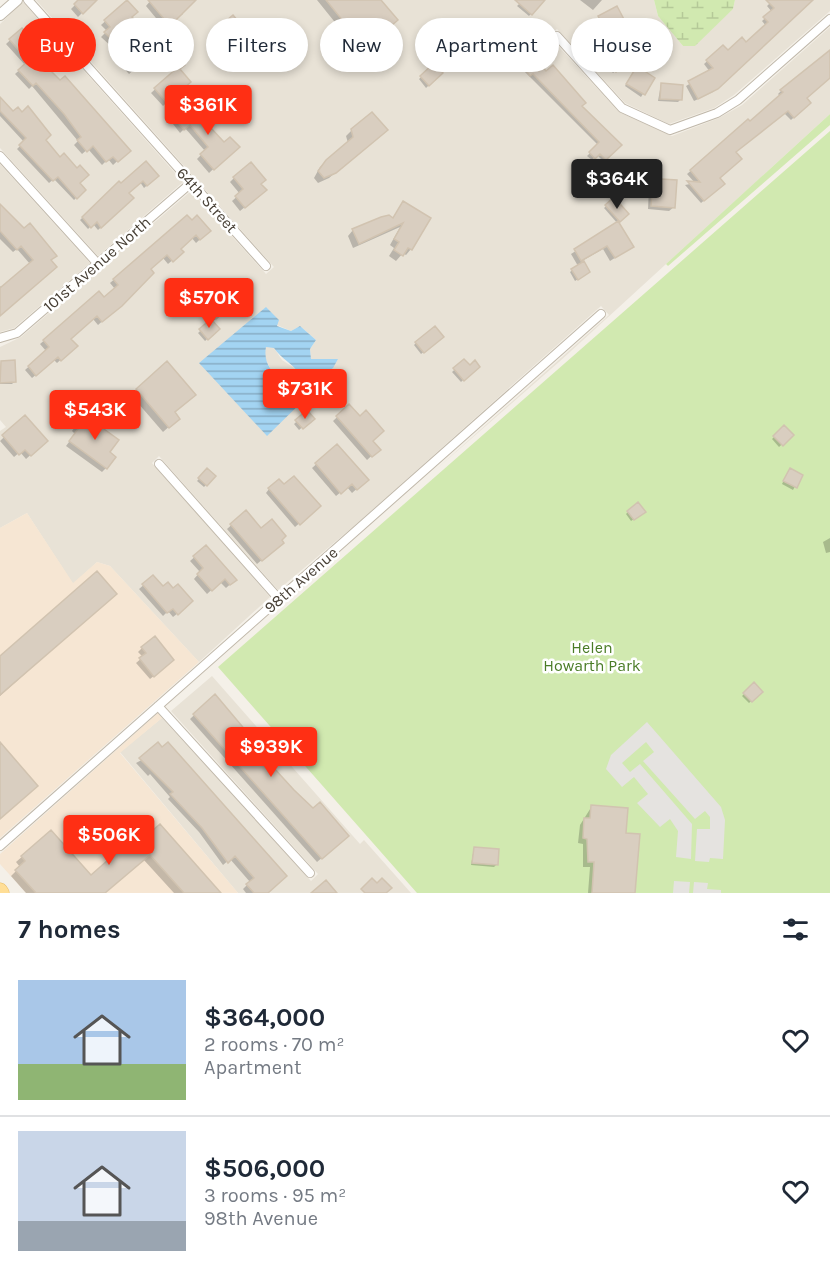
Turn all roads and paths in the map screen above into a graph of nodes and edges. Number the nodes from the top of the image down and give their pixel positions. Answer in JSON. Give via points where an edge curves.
{"nodes":[{"id":1,"x":16,"y":0,"type":"edge"},
{"id":2,"x":28,"y":0,"type":"edge"},
{"id":3,"x":0,"y":15,"type":"edge"},
{"id":4,"x":830,"y":19,"type":"edge"},
{"id":5,"x":559,"y":38,"type":"edge"},
{"id":6,"x":0,"y":156,"type":"edge"},
{"id":7,"x":191,"y":183,"type":"junction"},
{"id":8,"x":98,"y":264,"type":"junction"},
{"id":9,"x":266,"y":266,"type":"dead end"},
{"id":10,"x":601,"y":314,"type":"dead end"},
{"id":11,"x":0,"y":338,"type":"edge"},
{"id":12,"x":159,"y":464,"type":"dead end"},
{"id":13,"x":278,"y":598,"type":"junction"},
{"id":14,"x":158,"y":705,"type":"junction"},
{"id":15,"x":0,"y":846,"type":"edge"},
{"id":16,"x":310,"y":873,"type":"dead end"}],
"edges":[{"from":1,"to":3,"type":"street"},
{"from":2,"to":7,"type":"street","name":"64th Street"},
{"from":4,"to":5,"type":"street","via":[[738,100],[717,113],[669,130],[622,108]]},
{"from":6,"to":8,"type":"street"},
{"from":7,"to":8,"type":"street","name":"101st Avenue North"},
{"from":7,"to":9,"type":"street","name":"64th Street"},
{"from":8,"to":11,"type":"street","name":"101st Avenue North","via":[[17,333]]},
{"from":10,"to":13,"type":"street","name":"98th Avenue"},
{"from":12,"to":13,"type":"street"},
{"from":13,"to":14,"type":"street","name":"98th Avenue"},
{"from":14,"to":15,"type":"street","name":"98th Avenue"},
{"from":14,"to":16,"type":"street"}]}
